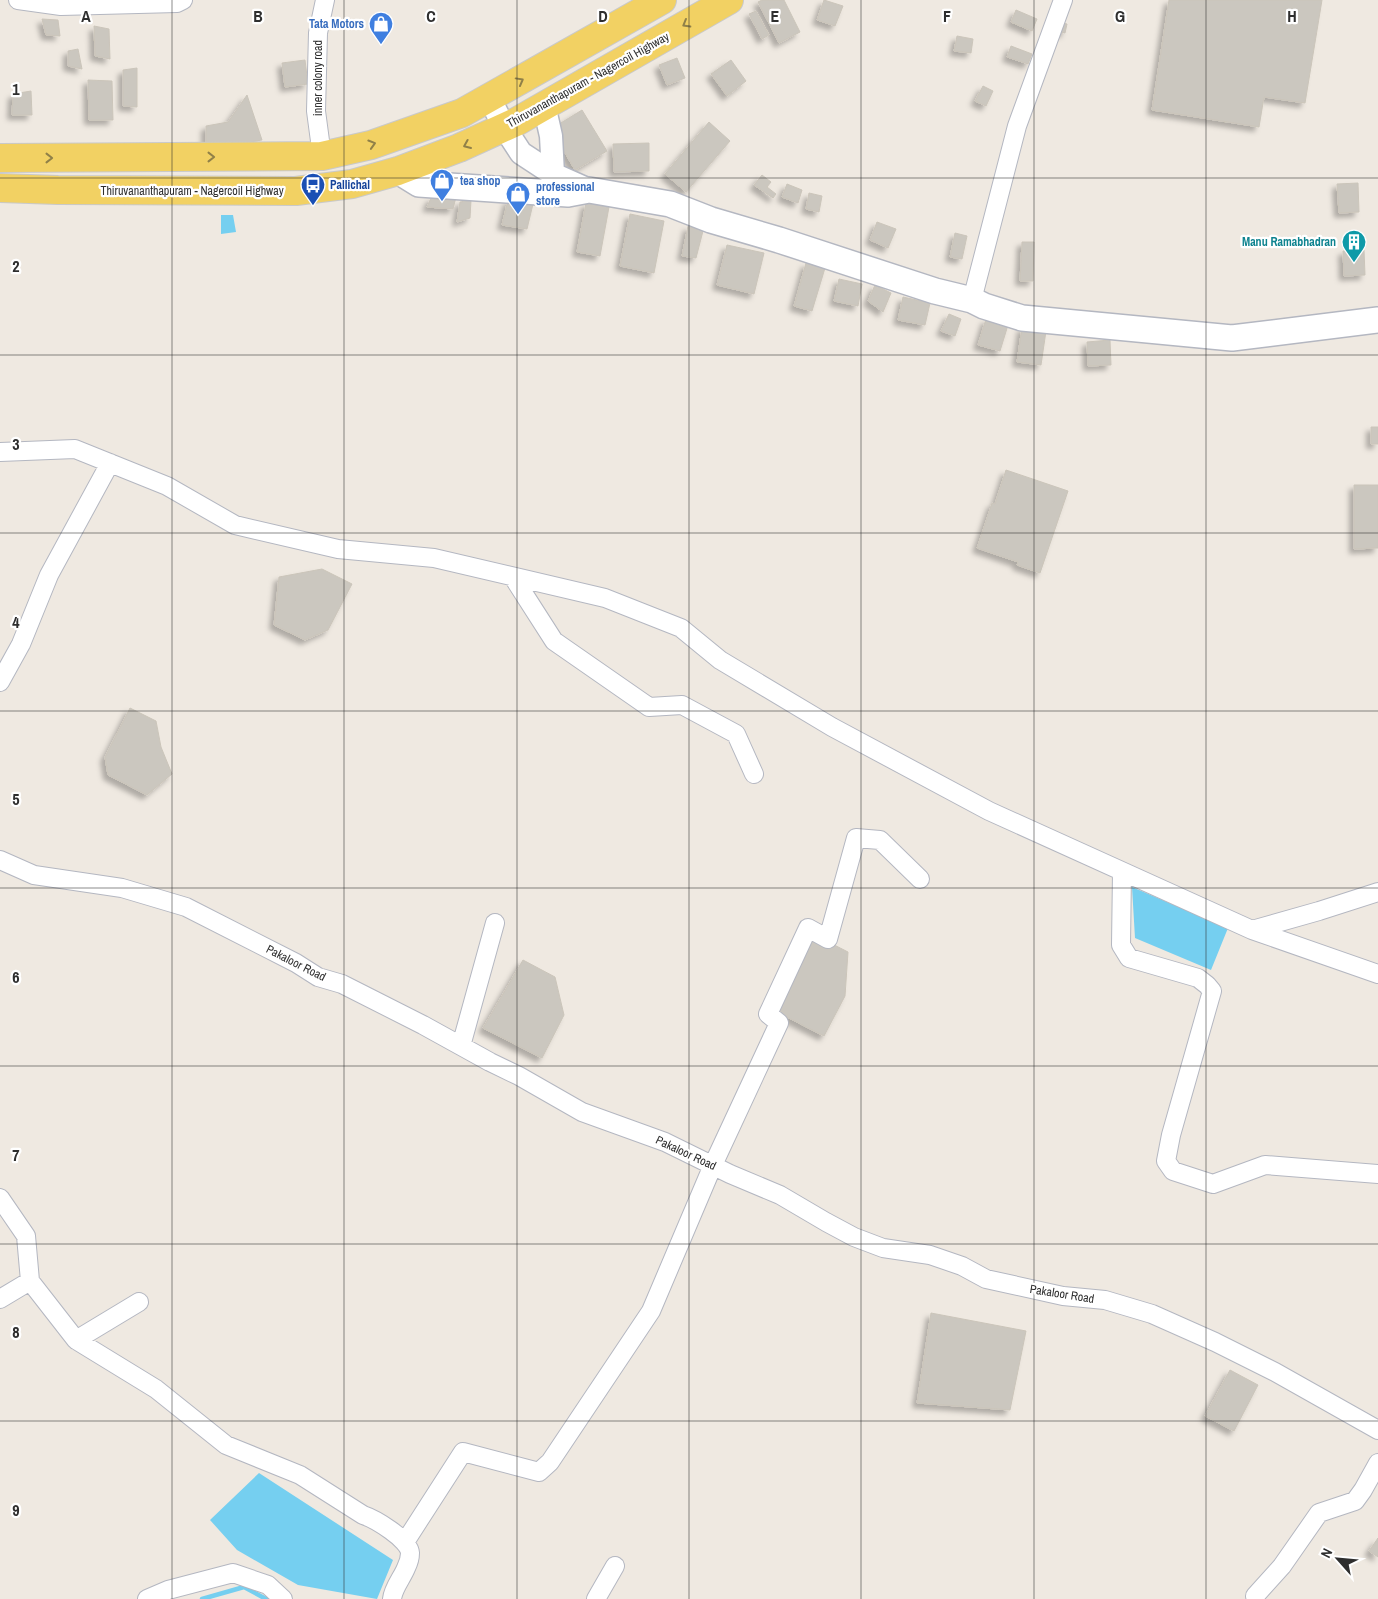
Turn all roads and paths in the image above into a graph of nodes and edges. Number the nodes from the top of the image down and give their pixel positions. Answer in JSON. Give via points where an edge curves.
{"nodes":[{"id":1,"x":18,"y":0,"type":"edge"},
{"id":2,"x":183,"y":0,"type":"edge"},
{"id":3,"x":325,"y":0,"type":"edge"},
{"id":4,"x":662,"y":0,"type":"edge"},
{"id":5,"x":729,"y":0,"type":"edge"},
{"id":6,"x":1063,"y":0,"type":"edge"},
{"id":7,"x":489,"y":98,"type":"junction"},
{"id":8,"x":544,"y":105,"type":"junction"},
{"id":9,"x":504,"y":127,"type":"junction"},
{"id":10,"x":322,"y":156,"type":"junction"},
{"id":11,"x":0,"y":158,"type":"edge"},
{"id":12,"x":398,"y":171,"type":"junction"},
{"id":13,"x":553,"y":174,"type":"junction"},
{"id":14,"x":0,"y":188,"type":"edge"},
{"id":15,"x":589,"y":190,"type":"junction"},
{"id":16,"x":972,"y":300,"type":"junction"},
{"id":17,"x":1378,"y":320,"type":"edge"},
{"id":18,"x":0,"y":452,"type":"edge"},
{"id":19,"x":110,"y":463,"type":"junction"},
{"id":20,"x":513,"y":576,"type":"junction"},
{"id":21,"x":0,"y":682,"type":"edge"},
{"id":22,"x":754,"y":774,"type":"dead end"},
{"id":23,"x":0,"y":860,"type":"edge"},
{"id":24,"x":1122,"y":872,"type":"junction"},
{"id":25,"x":920,"y":879,"type":"dead end"},
{"id":26,"x":1378,"y":892,"type":"edge"},
{"id":27,"x":494,"y":924,"type":"dead end"},
{"id":28,"x":1252,"y":930,"type":"junction"},
{"id":29,"x":1378,"y":974,"type":"edge"},
{"id":30,"x":461,"y":1046,"type":"junction"},
{"id":31,"x":713,"y":1165,"type":"junction"},
{"id":32,"x":1378,"y":1174,"type":"edge"},
{"id":33,"x":0,"y":1198,"type":"edge"},
{"id":34,"x":30,"y":1281,"type":"junction"},
{"id":35,"x":0,"y":1299,"type":"edge"},
{"id":36,"x":139,"y":1302,"type":"dead end"},
{"id":37,"x":76,"y":1340,"type":"junction"},
{"id":38,"x":1378,"y":1430,"type":"edge"},
{"id":39,"x":1378,"y":1463,"type":"edge"},
{"id":40,"x":405,"y":1542,"type":"junction"},
{"id":41,"x":615,"y":1566,"type":"dead end"},
{"id":42,"x":1255,"y":1596,"type":"dead end"},
{"id":43,"x":147,"y":1599,"type":"edge"},
{"id":44,"x":283,"y":1599,"type":"edge"},
{"id":45,"x":392,"y":1599,"type":"edge"},
{"id":46,"x":596,"y":1599,"type":"edge"}],
"edges":[{"from":1,"to":2,"type":"street","via":[[61,6],[177,3]]},
{"from":3,"to":10,"type":"street","name":"inner colony road","via":[[318,33],[316,111]]},
{"from":7,"to":4,"type":"main road","one_way":true},
{"from":5,"to":8,"type":"main road","name":"Thiruvananthapuram - Nagercoil Highway","one_way":true},
{"from":6,"to":16,"type":"street","via":[[1017,126]]},
{"from":7,"to":9,"type":"street"},
{"from":10,"to":7,"type":"main road","one_way":true,"via":[[371,145],[462,113]]},
{"from":8,"to":9,"type":"main road","name":"Thiruvananthapuram - Nagercoil Highway"},
{"from":8,"to":13,"type":"street","via":[[551,136]]},
{"from":9,"to":12,"type":"main road","name":"Thiruvananthapuram - Nagercoil Highway","one_way":true},
{"from":9,"to":13,"type":"street","via":[[521,152]]},
{"from":11,"to":10,"type":"main road","one_way":true},
{"from":12,"to":14,"type":"main road","name":"Thiruvananthapuram - Nagercoil Highway","via":[[352,184],[296,191]]},
{"from":12,"to":15,"type":"main road","via":[[419,184],[568,194]]},
{"from":13,"to":15,"type":"street"},
{"from":15,"to":16,"type":"main road","via":[[670,204],[711,220]]},
{"from":16,"to":17,"type":"main road","via":[[1022,318],[1232,338]]},
{"from":18,"to":19,"type":"street","via":[[75,449]]},
{"from":19,"to":20,"type":"street","via":[[167,486],[235,525],[338,549],[434,558]]},
{"from":19,"to":21,"type":"street","via":[[49,574],[21,644]]},
{"from":20,"to":22,"type":"street","via":[[554,641],[648,707],[682,705],[736,734]]},
{"from":20,"to":24,"type":"street","via":[[605,598],[681,628],[720,660],[832,727],[989,811]]},
{"from":23,"to":30,"type":"street","name":"Pakaloor Road","via":[[34,875],[122,888],[186,907],[318,977],[342,984]]},
{"from":24,"to":28,"type":"street"},
{"from":24,"to":32,"type":"street","via":[[1121,945],[1130,958],[1198,978],[1212,991],[1171,1135],[1166,1161],[1173,1171],[1213,1184],[1265,1165]]},
{"from":25,"to":31,"type":"street","via":[[880,840],[856,838],[828,939],[808,928],[768,1014],[779,1023]]},
{"from":26,"to":28,"type":"street"},
{"from":27,"to":30,"type":"street"},
{"from":28,"to":29,"type":"street"},
{"from":30,"to":31,"type":"street","name":"Pakaloor Road","via":[[582,1112],[665,1142]]},
{"from":31,"to":38,"type":"street","name":"Pakaloor Road","via":[[780,1195],[854,1237],[883,1248],[930,1255],[986,1279],[1063,1296],[1105,1300],[1152,1314],[1260,1364]]},
{"from":31,"to":40,"type":"street","via":[[651,1311],[550,1462],[538,1472],[463,1452]]},
{"from":33,"to":34,"type":"street","via":[[26,1236]]},
{"from":34,"to":35,"type":"street"},
{"from":34,"to":37,"type":"street"},
{"from":36,"to":37,"type":"street"},
{"from":37,"to":40,"type":"street","via":[[156,1389],[226,1445],[300,1475],[373,1518]]},
{"from":39,"to":42,"type":"street","via":[[1355,1501],[1319,1513],[1282,1566]]},
{"from":40,"to":45,"type":"street","via":[[410,1552],[408,1565]]},
{"from":41,"to":46,"type":"street"},
{"from":43,"to":44,"type":"street","via":[[168,1590],[233,1573],[268,1585]]}]}
